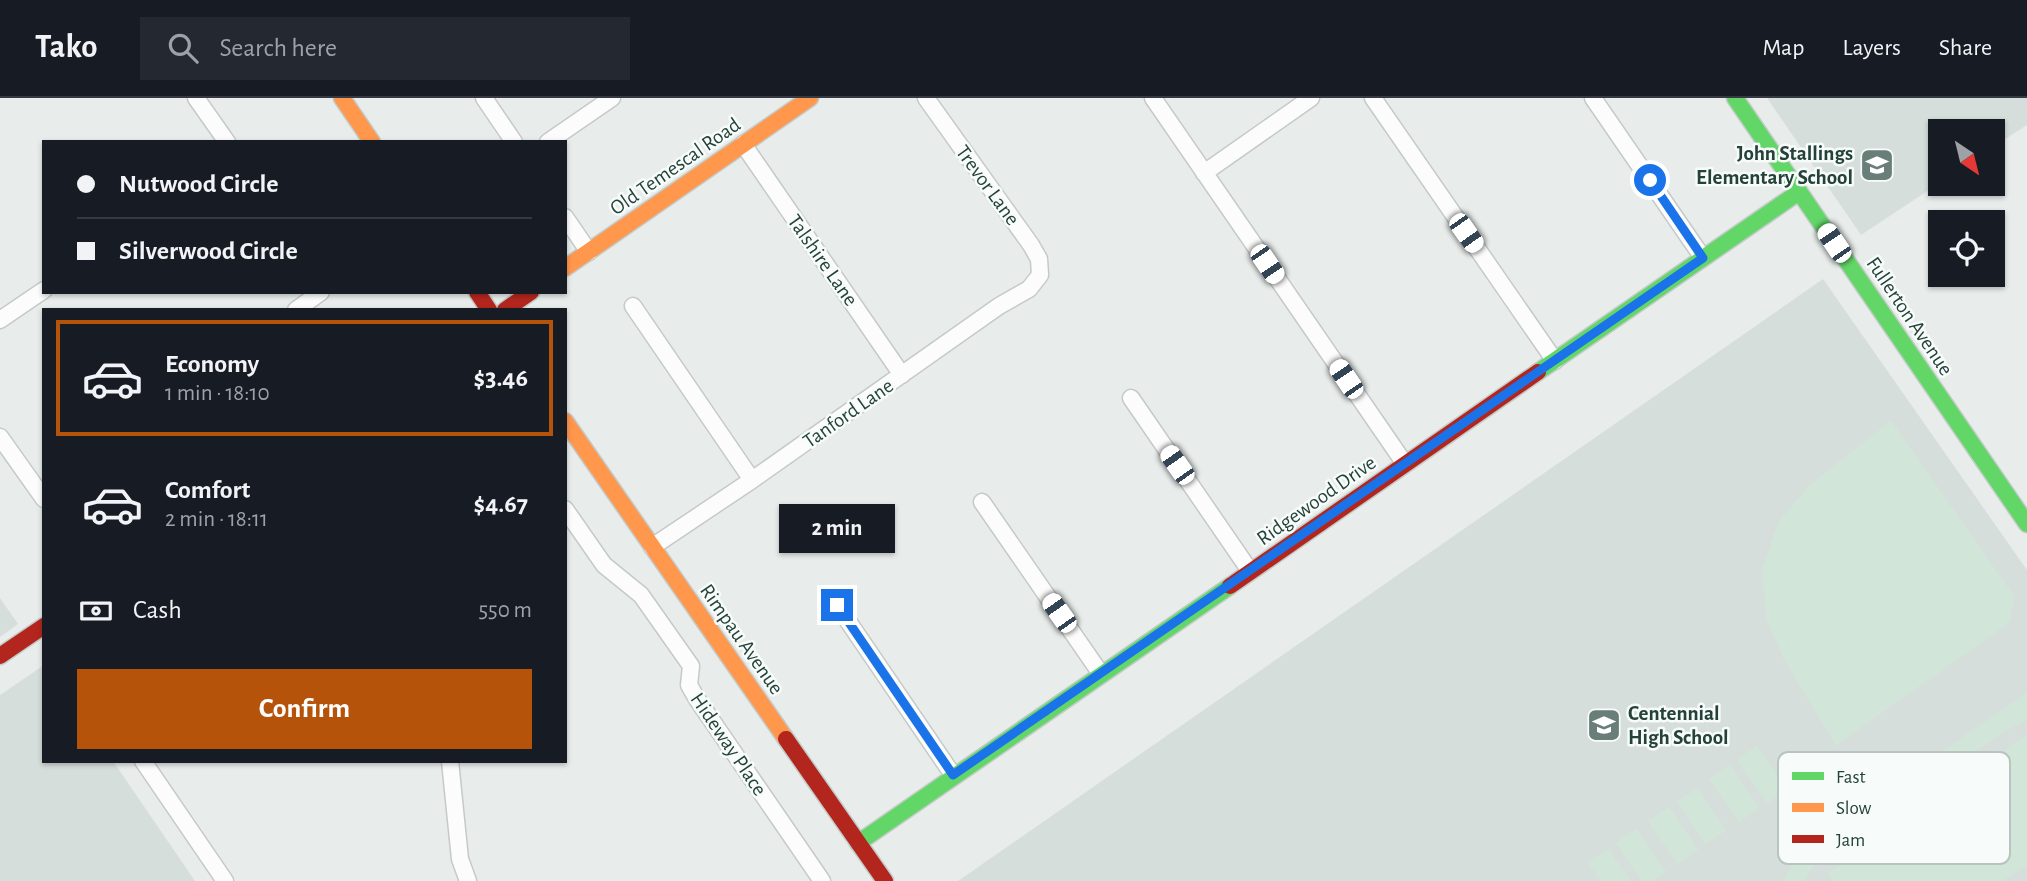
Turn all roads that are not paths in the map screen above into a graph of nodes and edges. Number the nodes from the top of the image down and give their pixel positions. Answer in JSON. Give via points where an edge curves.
{"nodes":[{"id":1,"x":196,"y":98,"type":"edge"},
{"id":2,"x":342,"y":98,"type":"edge"},
{"id":3,"x":484,"y":98,"type":"edge"},
{"id":4,"x":612,"y":98,"type":"edge"},
{"id":5,"x":810,"y":98,"type":"edge"},
{"id":6,"x":926,"y":98,"type":"edge"},
{"id":7,"x":1153,"y":98,"type":"edge"},
{"id":8,"x":1311,"y":98,"type":"edge"},
{"id":9,"x":1373,"y":98,"type":"edge"},
{"id":10,"x":1593,"y":98,"type":"edge"},
{"id":11,"x":1735,"y":98,"type":"edge"},
{"id":12,"x":226,"y":140,"type":"edge"},
{"id":13,"x":371,"y":140,"type":"edge"},
{"id":14,"x":513,"y":140,"type":"edge"},
{"id":15,"x":551,"y":140,"type":"edge"},
{"id":16,"x":743,"y":144,"type":"junction"},
{"id":17,"x":1204,"y":173,"type":"junction"},
{"id":18,"x":1799,"y":192,"type":"junction"},
{"id":19,"x":567,"y":220,"type":"edge"},
{"id":20,"x":589,"y":252,"type":"junction"},
{"id":21,"x":1703,"y":258,"type":"junction"},
{"id":22,"x":567,"y":267,"type":"edge"},
{"id":23,"x":1040,"y":275,"type":"joint"},
{"id":24,"x":42,"y":291,"type":"edge"},
{"id":25,"x":318,"y":294,"type":"edge"},
{"id":26,"x":528,"y":294,"type":"edge"},
{"id":27,"x":633,"y":306,"type":"dead end"},
{"id":28,"x":299,"y":308,"type":"edge"},
{"id":29,"x":508,"y":308,"type":"edge"},
{"id":30,"x":0,"y":320,"type":"edge"},
{"id":31,"x":1555,"y":361,"type":"junction"},
{"id":32,"x":902,"y":375,"type":"junction"},
{"id":33,"x":1131,"y":398,"type":"dead end"},
{"id":34,"x":567,"y":424,"type":"edge"},
{"id":35,"x":0,"y":437,"type":"edge"},
{"id":36,"x":1405,"y":464,"type":"junction"},
{"id":37,"x":752,"y":480,"type":"junction"},
{"id":38,"x":41,"y":490,"type":"edge"},
{"id":39,"x":982,"y":502,"type":"dead end"},
{"id":40,"x":567,"y":512,"type":"edge"},
{"id":41,"x":2027,"y":524,"type":"edge"},
{"id":42,"x":652,"y":547,"type":"junction"},
{"id":43,"x":1250,"y":571,"type":"junction"},
{"id":44,"x":837,"y":605,"type":"dead end"},
{"id":45,"x":42,"y":627,"type":"edge"},
{"id":46,"x":0,"y":656,"type":"edge"},
{"id":47,"x":1101,"y":674,"type":"junction"},
{"id":48,"x":144,"y":763,"type":"edge"},
{"id":49,"x":450,"y":763,"type":"edge"},
{"id":50,"x":953,"y":775,"type":"junction"},
{"id":51,"x":858,"y":843,"type":"junction"},
{"id":52,"x":225,"y":881,"type":"edge"},
{"id":53,"x":468,"y":881,"type":"edge"},
{"id":54,"x":822,"y":881,"type":"edge"},
{"id":55,"x":885,"y":881,"type":"edge"}],
"edges":[{"from":1,"to":12,"type":"street"},
{"from":2,"to":13,"type":"street"},
{"from":3,"to":14,"type":"street"},
{"from":4,"to":15,"type":"street"},
{"from":5,"to":16,"type":"street","name":"Old Temescal Road"},
{"from":6,"to":23,"type":"street","name":"Trevor Lane","via":[[1031,245],[1039,259]]},
{"from":7,"to":17,"type":"street"},
{"from":8,"to":17,"type":"street"},
{"from":9,"to":31,"type":"street"},
{"from":10,"to":21,"type":"street"},
{"from":11,"to":18,"type":"street","name":"Fullerton Avenue"},
{"from":16,"to":20,"type":"street","name":"Old Temescal Road"},
{"from":16,"to":32,"type":"street","name":"Talshire Lane"},
{"from":17,"to":36,"type":"street"},
{"from":18,"to":21,"type":"street","name":"Ridgewood Drive"},
{"from":18,"to":41,"type":"street","name":"Fullerton Avenue"},
{"from":19,"to":20,"type":"street"},
{"from":20,"to":22,"type":"street","name":"Old Temescal Road"},
{"from":21,"to":31,"type":"street","name":"Ridgewood Drive"},
{"from":23,"to":32,"type":"street","name":"Tanford Lane","via":[[1028,289]]},
{"from":24,"to":30,"type":"street"},
{"from":25,"to":28,"type":"street"},
{"from":26,"to":29,"type":"street"},
{"from":27,"to":37,"type":"street"},
{"from":31,"to":36,"type":"street","name":"Ridgewood Drive"},
{"from":32,"to":37,"type":"street","name":"Tanford Lane"},
{"from":33,"to":43,"type":"street"},
{"from":34,"to":42,"type":"street","name":"Rimpau Avenue"},
{"from":35,"to":38,"type":"street"},
{"from":36,"to":43,"type":"street","name":"Ridgewood Drive"},
{"from":37,"to":42,"type":"street","name":"Tanford Lane"},
{"from":39,"to":47,"type":"street"},
{"from":40,"to":54,"type":"street","name":"Hideway Place","via":[[604,565],[641,595],[691,666],[689,685],[697,699]]},
{"from":42,"to":51,"type":"street","name":"Rimpau Avenue"},
{"from":43,"to":47,"type":"street","name":"Ridgewood Drive"},
{"from":44,"to":50,"type":"street"},
{"from":45,"to":46,"type":"street"},
{"from":47,"to":50,"type":"street","name":"Ridgewood Drive"},
{"from":48,"to":52,"type":"street"},
{"from":49,"to":53,"type":"street","via":[[460,859]]},
{"from":50,"to":51,"type":"street","name":"Ridgewood Drive"},
{"from":51,"to":55,"type":"street","name":"Rimpau Avenue"}]}
